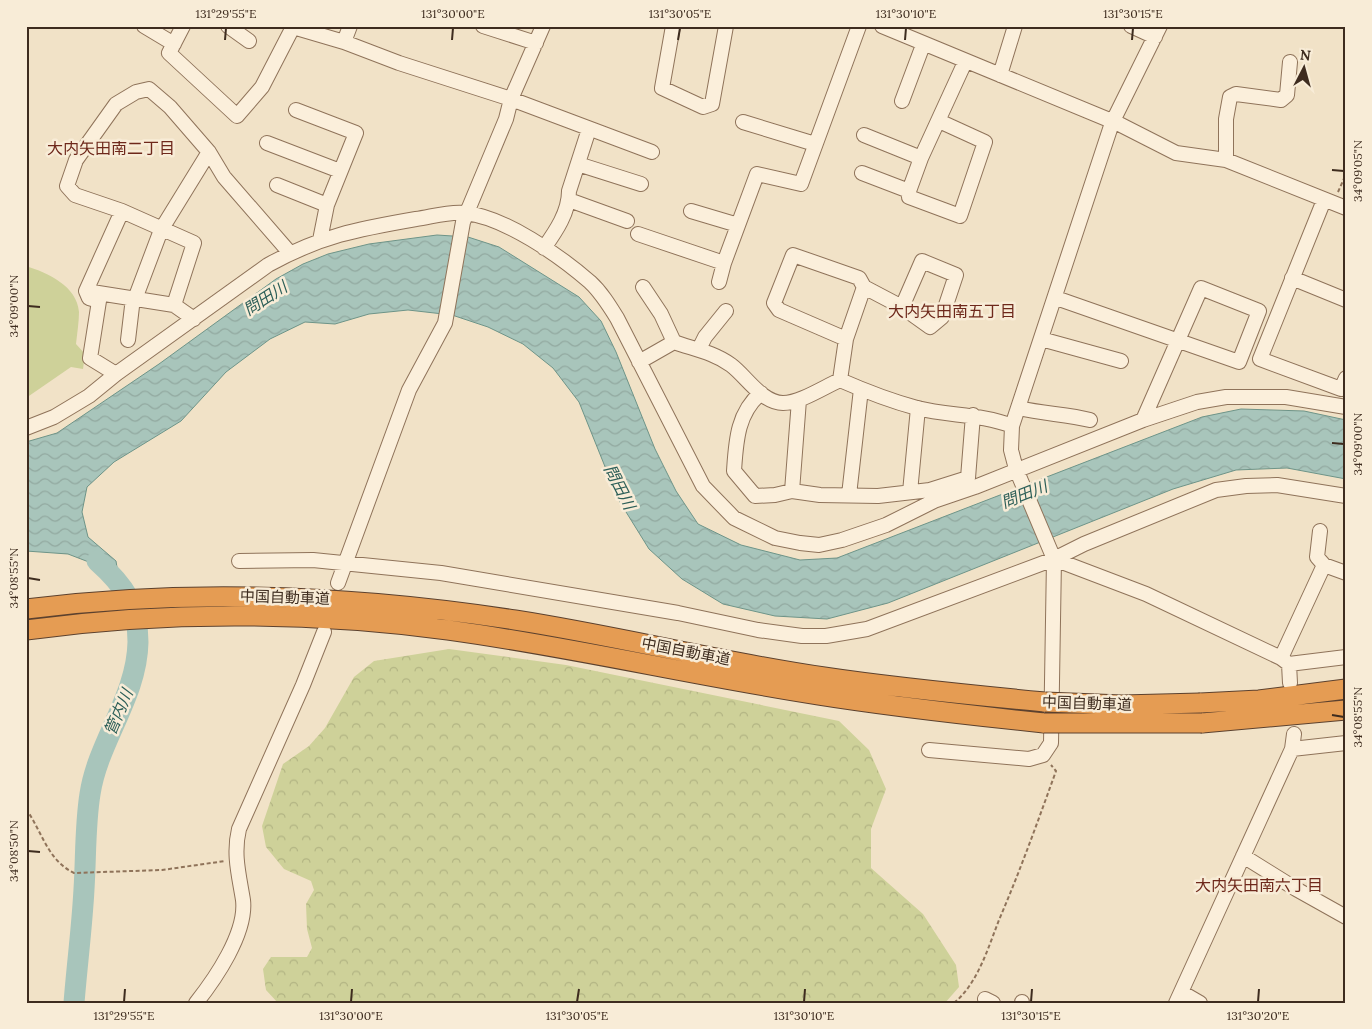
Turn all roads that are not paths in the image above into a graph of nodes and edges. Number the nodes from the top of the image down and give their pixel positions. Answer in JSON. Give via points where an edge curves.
{"nodes":[{"id":1,"x":144,"y":26,"type":"edge"},
{"id":2,"x":183,"y":26,"type":"edge"},
{"id":3,"x":228,"y":26,"type":"edge"},
{"id":4,"x":350,"y":26,"type":"edge"},
{"id":5,"x":483,"y":26,"type":"edge"},
{"id":6,"x":543,"y":26,"type":"edge"},
{"id":7,"x":673,"y":26,"type":"edge"},
{"id":8,"x":726,"y":26,"type":"edge"},
{"id":9,"x":859,"y":26,"type":"edge"},
{"id":10,"x":1015,"y":26,"type":"edge"},
{"id":11,"x":1131,"y":26,"type":"edge"},
{"id":12,"x":885,"y":27,"type":"edge"},
{"id":13,"x":1158,"y":32,"type":"edge"},
{"id":14,"x":249,"y":41,"type":"dead end"},
{"id":15,"x":344,"y":42,"type":"junction"},
{"id":16,"x":536,"y":43,"type":"junction"},
{"id":17,"x":174,"y":44,"type":"junction"},
{"id":18,"x":923,"y":45,"type":"junction"},
{"id":19,"x":965,"y":62,"type":"junction"},
{"id":20,"x":1290,"y":62,"type":"dead end"},
{"id":21,"x":1000,"y":74,"type":"junction"},
{"id":22,"x":511,"y":99,"type":"junction"},
{"id":23,"x":902,"y":101,"type":"dead end"},
{"id":24,"x":296,"y":110,"type":"dead end"},
{"id":25,"x":939,"y":121,"type":"junction"},
{"id":26,"x":743,"y":122,"type":"dead end"},
{"id":27,"x":1112,"y":123,"type":"junction"},
{"id":28,"x":589,"y":129,"type":"junction"},
{"id":29,"x":864,"y":135,"type":"dead end"},
{"id":30,"x":268,"y":143,"type":"dead end"},
{"id":31,"x":815,"y":144,"type":"junction"},
{"id":32,"x":209,"y":152,"type":"junction"},
{"id":33,"x":652,"y":152,"type":"dead end"},
{"id":34,"x":921,"y":158,"type":"junction"},
{"id":35,"x":1226,"y":160,"type":"junction"},
{"id":36,"x":578,"y":164,"type":"junction"},
{"id":37,"x":340,"y":171,"type":"junction"},
{"id":38,"x":862,"y":173,"type":"dead end"},
{"id":39,"x":641,"y":184,"type":"dead end"},
{"id":40,"x":277,"y":185,"type":"dead end"},
{"id":41,"x":909,"y":191,"type":"junction"},
{"id":42,"x":569,"y":200,"type":"junction"},
{"id":43,"x":1334,"y":204,"type":"edge"},
{"id":44,"x":327,"y":205,"type":"junction"},
{"id":45,"x":122,"y":211,"type":"junction"},
{"id":46,"x":691,"y":211,"type":"dead end"},
{"id":47,"x":465,"y":217,"type":"junction"},
{"id":48,"x":627,"y":221,"type":"dead end"},
{"id":49,"x":738,"y":225,"type":"junction"},
{"id":50,"x":161,"y":230,"type":"junction"},
{"id":51,"x":638,"y":234,"type":"dead end"},
{"id":52,"x":320,"y":240,"type":"junction"},
{"id":53,"x":544,"y":248,"type":"junction"},
{"id":54,"x":290,"y":253,"type":"junction"},
{"id":55,"x":724,"y":262,"type":"junction"},
{"id":56,"x":1292,"y":278,"type":"junction"},
{"id":57,"x":719,"y":282,"type":"dead end"},
{"id":58,"x":643,"y":287,"type":"dead end"},
{"id":59,"x":864,"y":287,"type":"junction"},
{"id":60,"x":92,"y":292,"type":"dead end"},
{"id":61,"x":134,"y":298,"type":"junction"},
{"id":62,"x":1056,"y":298,"type":"junction"},
{"id":63,"x":1346,"y":300,"type":"edge"},
{"id":64,"x":174,"y":305,"type":"junction"},
{"id":65,"x":902,"y":307,"type":"junction"},
{"id":66,"x":726,"y":311,"type":"dead end"},
{"id":67,"x":194,"y":320,"type":"junction"},
{"id":68,"x":846,"y":339,"type":"junction"},
{"id":69,"x":1041,"y":339,"type":"junction"},
{"id":70,"x":128,"y":340,"type":"dead end"},
{"id":71,"x":674,"y":342,"type":"junction"},
{"id":72,"x":1179,"y":342,"type":"junction"},
{"id":73,"x":699,"y":349,"type":"junction"},
{"id":74,"x":1121,"y":361,"type":"dead end"},
{"id":75,"x":640,"y":362,"type":"junction"},
{"id":76,"x":116,"y":374,"type":"junction"},
{"id":77,"x":1346,"y":378,"type":"edge"},
{"id":78,"x":840,"y":380,"type":"junction"},
{"id":79,"x":861,"y":389,"type":"junction"},
{"id":80,"x":761,"y":394,"type":"junction"},
{"id":81,"x":799,"y":400,"type":"junction"},
{"id":82,"x":1346,"y":407,"type":"edge"},
{"id":83,"x":918,"y":408,"type":"junction"},
{"id":84,"x":1019,"y":408,"type":"junction"},
{"id":85,"x":972,"y":415,"type":"junction"},
{"id":86,"x":1090,"y":420,"type":"dead end"},
{"id":87,"x":1143,"y":420,"type":"junction"},
{"id":88,"x":1012,"y":426,"type":"junction"},
{"id":89,"x":26,"y":428,"type":"edge"},
{"id":90,"x":1017,"y":472,"type":"junction"},
{"id":91,"x":792,"y":491,"type":"junction"},
{"id":92,"x":910,"y":492,"type":"junction"},
{"id":93,"x":849,"y":495,"type":"junction"},
{"id":94,"x":1346,"y":496,"type":"edge"},
{"id":95,"x":1320,"y":532,"type":"dead end"},
{"id":96,"x":1052,"y":557,"type":"junction"},
{"id":97,"x":239,"y":561,"type":"dead end"},
{"id":98,"x":344,"y":564,"type":"junction"},
{"id":99,"x":1324,"y":565,"type":"junction"},
{"id":100,"x":1346,"y":573,"type":"edge"},
{"id":101,"x":338,"y":583,"type":"dead end"},
{"id":102,"x":26,"y":609,"type":"edge"},
{"id":103,"x":26,"y":630,"type":"edge"},
{"id":104,"x":324,"y":632,"type":"dead end"},
{"id":105,"x":1346,"y":657,"type":"edge"},
{"id":106,"x":1285,"y":661,"type":"junction"},
{"id":107,"x":1290,"y":683,"type":"dead end"},
{"id":108,"x":1346,"y":689,"type":"edge"},
{"id":109,"x":1346,"y":710,"type":"edge"},
{"id":110,"x":1294,"y":734,"type":"dead end"},
{"id":111,"x":1346,"y":742,"type":"edge"},
{"id":112,"x":1292,"y":749,"type":"junction"},
{"id":113,"x":928,"y":750,"type":"dead end"},
{"id":114,"x":1243,"y":856,"type":"junction"},
{"id":115,"x":1346,"y":917,"type":"edge"},
{"id":116,"x":1178,"y":997,"type":"edge"},
{"id":117,"x":196,"y":1003,"type":"edge"},
{"id":118,"x":1200,"y":1003,"type":"edge"}],
"edges":[{"from":1,"to":17,"type":"street"},
{"from":2,"to":17,"type":"street"},
{"from":3,"to":14,"type":"street"},
{"from":4,"to":15,"type":"street"},
{"from":5,"to":16,"type":"street"},
{"from":6,"to":16,"type":"street"},
{"from":7,"to":8,"type":"street","via":[[662,88],[703,107],[712,104]]},
{"from":9,"to":31,"type":"street"},
{"from":10,"to":21,"type":"street"},
{"from":11,"to":13,"type":"street"},
{"from":12,"to":18,"type":"street"},
{"from":13,"to":27,"type":"street"},
{"from":15,"to":17,"type":"street","via":[[293,27],[262,88],[236,116],[169,53]]},
{"from":15,"to":22,"type":"street"},
{"from":16,"to":22,"type":"street"},
{"from":18,"to":19,"type":"street"},
{"from":18,"to":23,"type":"street"},
{"from":19,"to":21,"type":"street"},
{"from":19,"to":25,"type":"street"},
{"from":20,"to":35,"type":"street","via":[[1287,94],[1281,100],[1236,94],[1230,97],[1226,119]]},
{"from":21,"to":27,"type":"street"},
{"from":22,"to":28,"type":"street"},
{"from":22,"to":47,"type":"street","via":[[506,119]]},
{"from":24,"to":37,"type":"street","via":[[356,132]]},
{"from":25,"to":34,"type":"street"},
{"from":25,"to":41,"type":"street","via":[[985,142],[960,216],[910,197]]},
{"from":26,"to":31,"type":"street"},
{"from":27,"to":35,"type":"street","via":[[1176,153]]},
{"from":27,"to":62,"type":"street"},
{"from":28,"to":33,"type":"street"},
{"from":28,"to":36,"type":"street"},
{"from":29,"to":34,"type":"street"},
{"from":30,"to":37,"type":"street"},
{"from":31,"to":49,"type":"street","via":[[801,184],[757,174]]},
{"from":32,"to":45,"type":"street","via":[[150,89],[136,92],[116,104],[76,160],[67,186],[75,194]]},
{"from":32,"to":50,"type":"street"},
{"from":32,"to":54,"type":"street","via":[[224,177]]},
{"from":34,"to":41,"type":"street"},
{"from":35,"to":43,"type":"street"},
{"from":36,"to":39,"type":"street"},
{"from":36,"to":42,"type":"street"},
{"from":37,"to":44,"type":"street"},
{"from":38,"to":41,"type":"street"},
{"from":40,"to":44,"type":"street"},
{"from":42,"to":48,"type":"street"},
{"from":42,"to":53,"type":"street","via":[[558,228]]},
{"from":43,"to":56,"type":"street"},
{"from":44,"to":52,"type":"street"},
{"from":45,"to":50,"type":"street"},
{"from":45,"to":76,"type":"street","via":[[86,291],[89,298],[99,301],[90,358]]},
{"from":46,"to":49,"type":"street"},
{"from":47,"to":52,"type":"street","via":[[458,212],[356,230]]},
{"from":47,"to":53,"type":"street","via":[[485,218]]},
{"from":47,"to":98,"type":"street","via":[[445,323],[409,390]]},
{"from":49,"to":55,"type":"street"},
{"from":50,"to":61,"type":"street"},
{"from":50,"to":64,"type":"street","via":[[194,243]]},
{"from":51,"to":55,"type":"street"},
{"from":52,"to":54,"type":"street"},
{"from":53,"to":75,"type":"street","via":[[590,282],[606,300]]},
{"from":54,"to":67,"type":"street","via":[[268,265]]},
{"from":55,"to":57,"type":"street"},
{"from":56,"to":63,"type":"street"},
{"from":56,"to":77,"type":"street","via":[[1260,359],[1341,389]]},
{"from":58,"to":71,"type":"street"},
{"from":59,"to":65,"type":"street"},
{"from":59,"to":68,"type":"street"},
{"from":59,"to":68,"type":"street","via":[[859,278],[793,255],[774,302],[779,310]]},
{"from":60,"to":61,"type":"street"},
{"from":61,"to":64,"type":"street"},
{"from":61,"to":70,"type":"street"},
{"from":62,"to":69,"type":"street"},
{"from":62,"to":72,"type":"street"},
{"from":64,"to":67,"type":"street"},
{"from":65,"to":65,"type":"street","via":[[930,326],[942,317],[956,275],[922,261]]},
{"from":66,"to":73,"type":"street"},
{"from":67,"to":76,"type":"street"},
{"from":68,"to":78,"type":"street"},
{"from":69,"to":74,"type":"street"},
{"from":69,"to":84,"type":"street"},
{"from":71,"to":73,"type":"street"},
{"from":71,"to":75,"type":"street"},
{"from":72,"to":72,"type":"street","via":[[1239,362],[1259,310],[1201,288]]},
{"from":72,"to":87,"type":"street"},
{"from":73,"to":80,"type":"street","via":[[731,365]]},
{"from":75,"to":90,"type":"street","via":[[702,486],[734,518],[776,538],[819,545],[842,540],[886,525],[934,501]]},
{"from":76,"to":89,"type":"street","via":[[71,408]]},
{"from":78,"to":79,"type":"street"},
{"from":78,"to":81,"type":"street"},
{"from":79,"to":83,"type":"street"},
{"from":79,"to":93,"type":"street"},
{"from":80,"to":81,"type":"street","via":[[776,403]]},
{"from":80,"to":91,"type":"street","via":[[750,402],[740,422],[734,471],[755,496]]},
{"from":81,"to":91,"type":"street"},
{"from":82,"to":87,"type":"street","via":[[1286,397],[1226,397],[1197,402]]},
{"from":83,"to":85,"type":"street"},
{"from":83,"to":92,"type":"street"},
{"from":84,"to":86,"type":"street"},
{"from":84,"to":88,"type":"street"},
{"from":85,"to":88,"type":"street"},
{"from":85,"to":92,"type":"street","via":[[968,478],[930,490]]},
{"from":87,"to":90,"type":"street"},
{"from":88,"to":90,"type":"street","via":[[1011,450]]},
{"from":90,"to":96,"type":"street"},
{"from":91,"to":93,"type":"street"},
{"from":92,"to":93,"type":"street"},
{"from":94,"to":96,"type":"street","via":[[1277,486],[1216,490]]},
{"from":95,"to":99,"type":"street","via":[[1317,557]]},
{"from":96,"to":98,"type":"street","via":[[867,629],[826,636],[758,630],[678,613],[441,573]]},
{"from":96,"to":106,"type":"street","via":[[1146,594]]},
{"from":96,"to":113,"type":"street","via":[[1051,743],[1043,755],[1029,759]]},
{"from":97,"to":98,"type":"street","via":[[314,560]]},
{"from":98,"to":101,"type":"street"},
{"from":99,"to":100,"type":"street"},
{"from":99,"to":106,"type":"street"},
{"from":102,"to":108,"type":"highway","name":"中国自動車道","bridge":true,"via":[[163,597],[329,598],[444,610],[546,626],[822,677],[1044,702],[1200,703],[1259,700]]},
{"from":103,"to":109,"type":"highway","name":"中国自動車道","bridge":true,"via":[[162,619],[281,616],[447,630],[816,695],[1044,723],[1202,723]]},
{"from":104,"to":117,"type":"street","via":[[239,829],[235,859],[243,902],[242,920],[223,964]]},
{"from":105,"to":106,"type":"street"},
{"from":106,"to":107,"type":"street"},
{"from":110,"to":112,"type":"street"},
{"from":111,"to":112,"type":"street"},
{"from":112,"to":114,"type":"street"},
{"from":114,"to":115,"type":"street"},
{"from":114,"to":116,"type":"street"},
{"from":116,"to":118,"type":"street"}]}
